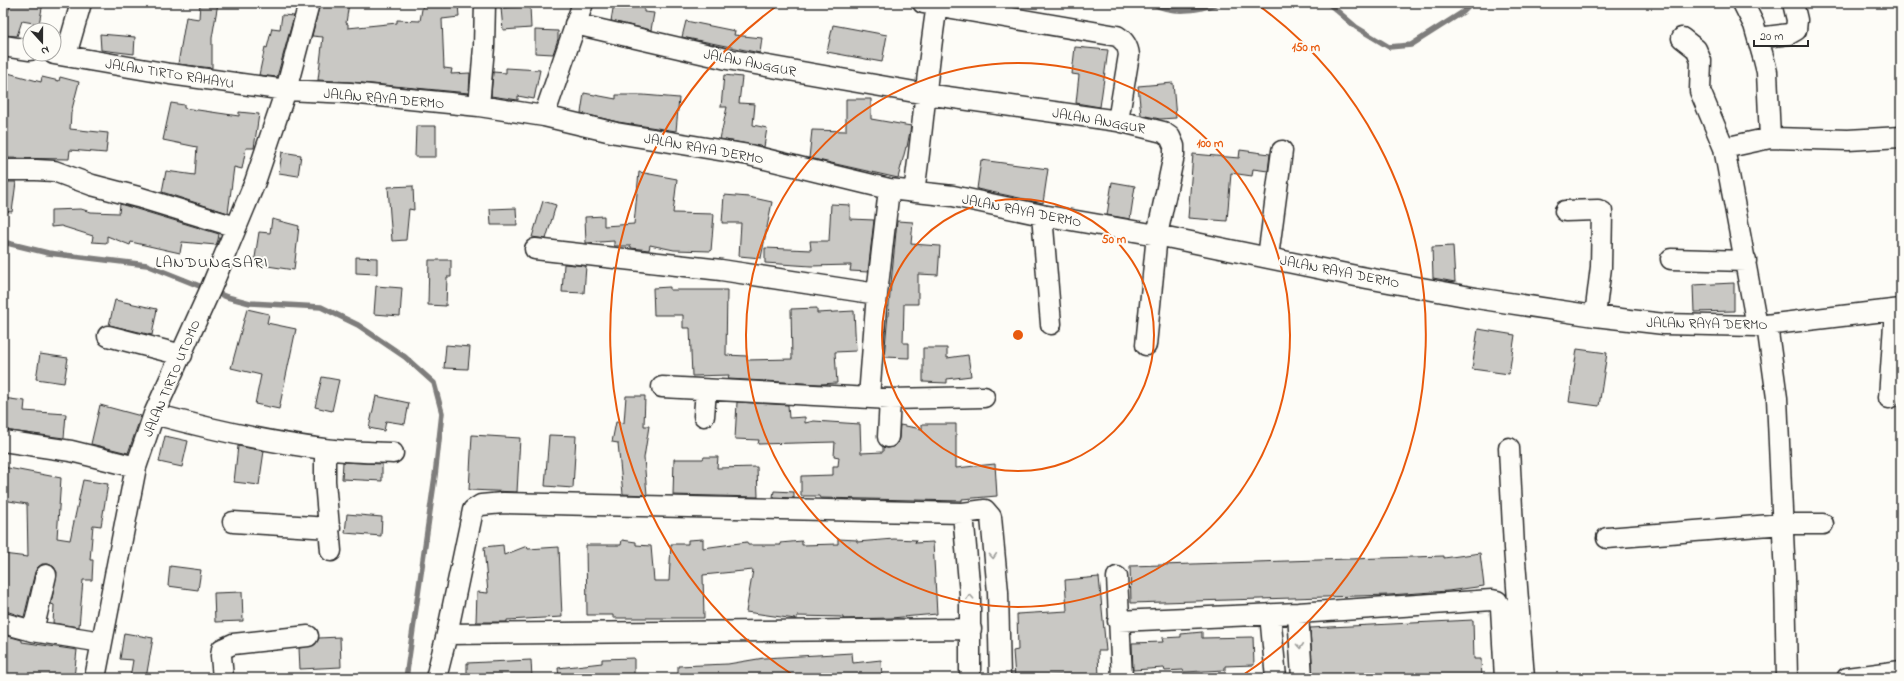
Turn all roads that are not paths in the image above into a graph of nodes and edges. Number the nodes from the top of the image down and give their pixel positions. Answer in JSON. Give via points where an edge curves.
{"nodes":[{"id":1,"x":81,"y":3,"type":"edge"},
{"id":2,"x":309,"y":3,"type":"edge"},
{"id":3,"x":485,"y":3,"type":"edge"},
{"id":4,"x":583,"y":3,"type":"edge"},
{"id":5,"x":1743,"y":3,"type":"edge"},
{"id":6,"x":1793,"y":3,"type":"edge"},
{"id":7,"x":930,"y":4,"type":"edge"},
{"id":8,"x":576,"y":24,"type":"junction"},
{"id":9,"x":1682,"y":38,"type":"dead end"},
{"id":10,"x":1758,"y":38,"type":"junction"},
{"id":11,"x":3,"y":46,"type":"edge"},
{"id":12,"x":22,"y":49,"type":"edge"},
{"id":13,"x":62,"y":49,"type":"edge"},
{"id":14,"x":62,"y":54,"type":"edge"},
{"id":15,"x":286,"y":90,"type":"junction"},
{"id":16,"x":926,"y":94,"type":"junction"},
{"id":17,"x":479,"y":106,"type":"junction"},
{"id":18,"x":544,"y":116,"type":"junction"},
{"id":19,"x":1118,"y":121,"type":"junction"},
{"id":20,"x":1770,"y":138,"type":"junction"},
{"id":21,"x":1901,"y":138,"type":"edge"},
{"id":22,"x":1724,"y":148,"type":"junction"},
{"id":23,"x":1282,"y":151,"type":"dead end"},
{"id":24,"x":3,"y":170,"type":"edge"},
{"id":25,"x":889,"y":189,"type":"junction"},
{"id":26,"x":914,"y":192,"type":"junction"},
{"id":27,"x":1565,"y":211,"type":"dead end"},
{"id":28,"x":1042,"y":215,"type":"junction"},
{"id":29,"x":236,"y":227,"type":"junction"},
{"id":30,"x":1157,"y":235,"type":"junction"},
{"id":31,"x":534,"y":249,"type":"dead end"},
{"id":32,"x":1268,"y":257,"type":"junction"},
{"id":33,"x":1671,"y":259,"type":"dead end"},
{"id":34,"x":1746,"y":261,"type":"junction"},
{"id":35,"x":877,"y":294,"type":"junction"},
{"id":36,"x":1898,"y":310,"type":"edge"},
{"id":37,"x":1595,"y":316,"type":"junction"},
{"id":38,"x":1051,"y":324,"type":"dead end"},
{"id":39,"x":1762,"y":326,"type":"junction"},
{"id":40,"x":108,"y":336,"type":"dead end"},
{"id":41,"x":1146,"y":345,"type":"dead end"},
{"id":42,"x":182,"y":355,"type":"junction"},
{"id":43,"x":662,"y":387,"type":"dead end"},
{"id":44,"x":706,"y":390,"type":"junction"},
{"id":45,"x":984,"y":397,"type":"dead end"},
{"id":46,"x":869,"y":398,"type":"junction"},
{"id":47,"x":1889,"y":398,"type":"dead end"},
{"id":48,"x":890,"y":399,"type":"junction"},
{"id":49,"x":154,"y":414,"type":"junction"},
{"id":50,"x":704,"y":416,"type":"dead end"},
{"id":51,"x":888,"y":437,"type":"dead end"},
{"id":52,"x":3,"y":441,"type":"edge"},
{"id":53,"x":1509,"y":448,"type":"dead end"},
{"id":54,"x":325,"y":449,"type":"junction"},
{"id":55,"x":393,"y":453,"type":"dead end"},
{"id":56,"x":136,"y":467,"type":"junction"},
{"id":57,"x":963,"y":513,"type":"junction"},
{"id":58,"x":234,"y":522,"type":"dead end"},
{"id":59,"x":1784,"y":524,"type":"junction"},
{"id":60,"x":1823,"y":524,"type":"dead end"},
{"id":61,"x":330,"y":528,"type":"junction"},
{"id":62,"x":1607,"y":538,"type":"dead end"},
{"id":63,"x":331,"y":551,"type":"dead end"},
{"id":64,"x":46,"y":575,"type":"dead end"},
{"id":65,"x":1117,"y":577,"type":"dead end"},
{"id":66,"x":1298,"y":613,"type":"junction"},
{"id":67,"x":1270,"y":614,"type":"junction"},
{"id":68,"x":1118,"y":621,"type":"junction"},
{"id":69,"x":3,"y":623,"type":"edge"},
{"id":70,"x":971,"y":629,"type":"junction"},
{"id":71,"x":33,"y":631,"type":"junction"},
{"id":72,"x":447,"y":634,"type":"junction"},
{"id":73,"x":308,"y":636,"type":"dead end"},
{"id":74,"x":102,"y":642,"type":"junction"},
{"id":75,"x":1901,"y":671,"type":"edge"},
{"id":76,"x":95,"y":678,"type":"edge"},
{"id":77,"x":223,"y":678,"type":"edge"},
{"id":78,"x":436,"y":678,"type":"edge"},
{"id":79,"x":970,"y":678,"type":"edge"},
{"id":80,"x":1000,"y":678,"type":"edge"},
{"id":81,"x":1122,"y":678,"type":"edge"},
{"id":82,"x":1276,"y":678,"type":"edge"},
{"id":83,"x":1302,"y":678,"type":"edge"},
{"id":84,"x":1505,"y":678,"type":"edge"},
{"id":85,"x":1524,"y":678,"type":"edge"},
{"id":86,"x":1787,"y":678,"type":"edge"},
{"id":87,"x":1847,"y":678,"type":"edge"}],
"edges":[{"from":1,"to":13,"type":"street"},
{"from":2,"to":15,"type":"street","name":"JALAN TIRTO UTOMO"},
{"from":3,"to":17,"type":"street"},
{"from":4,"to":8,"type":"street"},
{"from":5,"to":10,"type":"street","via":[[1747,7]]},
{"from":6,"to":10,"type":"street","via":[[1797,20],[1796,30],[1790,34]]},
{"from":7,"to":16,"type":"street"},
{"from":7,"to":19,"type":"street","via":[[1117,36],[1128,47]]},
{"from":8,"to":16,"type":"street","name":"JALAN ANGGUR","via":[[727,59]]},
{"from":8,"to":18,"type":"street"},
{"from":9,"to":22,"type":"street","via":[[1696,49],[1701,61],[1700,91]]},
{"from":10,"to":20,"type":"street","via":[[1767,72]]},
{"from":11,"to":12,"type":"street"},
{"from":14,"to":15,"type":"street","name":"JALAN TIRTO RAHAYU","via":[[170,74]]},
{"from":15,"to":17,"type":"street","name":"JALAN RAYA DERMO","via":[[350,93]]},
{"from":15,"to":29,"type":"street","name":"JALAN TIRTO UTOMO"},
{"from":16,"to":19,"type":"street","name":"JALAN ANGGUR"},
{"from":16,"to":26,"type":"street"},
{"from":17,"to":18,"type":"street","name":"JALAN RAYA DERMO"},
{"from":18,"to":25,"type":"street","name":"JALAN RAYA DERMO","via":[[616,133],[749,154]]},
{"from":19,"to":30,"type":"street","name":"JALAN ANGGUR","via":[[1163,132],[1170,137],[1174,146]]},
{"from":20,"to":21,"type":"street"},
{"from":20,"to":22,"type":"street"},
{"from":22,"to":34,"type":"street"},
{"from":23,"to":32,"type":"street"},
{"from":24,"to":29,"type":"street","via":[[54,171],[92,185]]},
{"from":25,"to":26,"type":"street","name":"JALAN RAYA DERMO"},
{"from":25,"to":35,"type":"street"},
{"from":26,"to":28,"type":"street","name":"JALAN RAYA DERMO","via":[[968,199]]},
{"from":27,"to":37,"type":"street","via":[[1602,212],[1601,267]]},
{"from":28,"to":30,"type":"street","name":"JALAN RAYA DERMO"},
{"from":28,"to":38,"type":"street"},
{"from":29,"to":42,"type":"street","name":"JALAN TIRTO UTOMO"},
{"from":30,"to":32,"type":"street","name":"JALAN RAYA DERMO"},
{"from":30,"to":41,"type":"street","name":"JALAN ANGGUR"},
{"from":31,"to":35,"type":"street","via":[[721,270]]},
{"from":32,"to":37,"type":"street","name":"JALAN RAYA DERMO","via":[[1476,298]]},
{"from":33,"to":34,"type":"street"},
{"from":34,"to":39,"type":"street"},
{"from":35,"to":46,"type":"street"},
{"from":36,"to":39,"type":"street","name":"JALAN RAYA DERMO"},
{"from":36,"to":47,"type":"street"},
{"from":37,"to":39,"type":"street","name":"JALAN RAYA DERMO","via":[[1664,324]]},
{"from":39,"to":59,"type":"street","via":[[1777,398]]},
{"from":40,"to":42,"type":"street"},
{"from":42,"to":49,"type":"street","name":"JALAN TIRTO UTOMO"},
{"from":43,"to":44,"type":"street"},
{"from":44,"to":46,"type":"street"},
{"from":44,"to":50,"type":"street"},
{"from":45,"to":48,"type":"street"},
{"from":46,"to":48,"type":"street"},
{"from":48,"to":51,"type":"street"},
{"from":49,"to":54,"type":"street","via":[[206,428]]},
{"from":49,"to":56,"type":"street","name":"JALAN TIRTO UTOMO"},
{"from":52,"to":56,"type":"street","via":[[72,451]]},
{"from":53,"to":85,"type":"street"},
{"from":54,"to":55,"type":"street"},
{"from":54,"to":61,"type":"street"},
{"from":56,"to":74,"type":"street","name":"JALAN TIRTO UTOMO"},
{"from":70,"to":57,"type":"street","one_way":true},
{"from":57,"to":72,"type":"street","via":[[511,503],[481,505],[473,510],[469,522]]},
{"from":57,"to":80,"type":"street","one_way":true,"via":[[986,510],[991,517],[998,592]]},
{"from":58,"to":61,"type":"street"},
{"from":59,"to":60,"type":"street"},
{"from":59,"to":62,"type":"street"},
{"from":59,"to":86,"type":"street"},
{"from":61,"to":63,"type":"street"},
{"from":64,"to":71,"type":"street"},
{"from":65,"to":68,"type":"street"},
{"from":66,"to":67,"type":"street"},
{"from":66,"to":83,"type":"street","one_way":true},
{"from":66,"to":84,"type":"street","via":[[1497,601],[1501,608]]},
{"from":67,"to":68,"type":"street"},
{"from":67,"to":82,"type":"street"},
{"from":68,"to":81,"type":"street"},
{"from":69,"to":71,"type":"street"},
{"from":70,"to":72,"type":"street"},
{"from":70,"to":79,"type":"street"},
{"from":71,"to":74,"type":"street"},
{"from":72,"to":78,"type":"street"},
{"from":73,"to":77,"type":"street","via":[[228,646],[222,650],[221,656]]},
{"from":74,"to":76,"type":"street","name":"JALAN TIRTO UTOMO"},
{"from":75,"to":87,"type":"street"}]}
